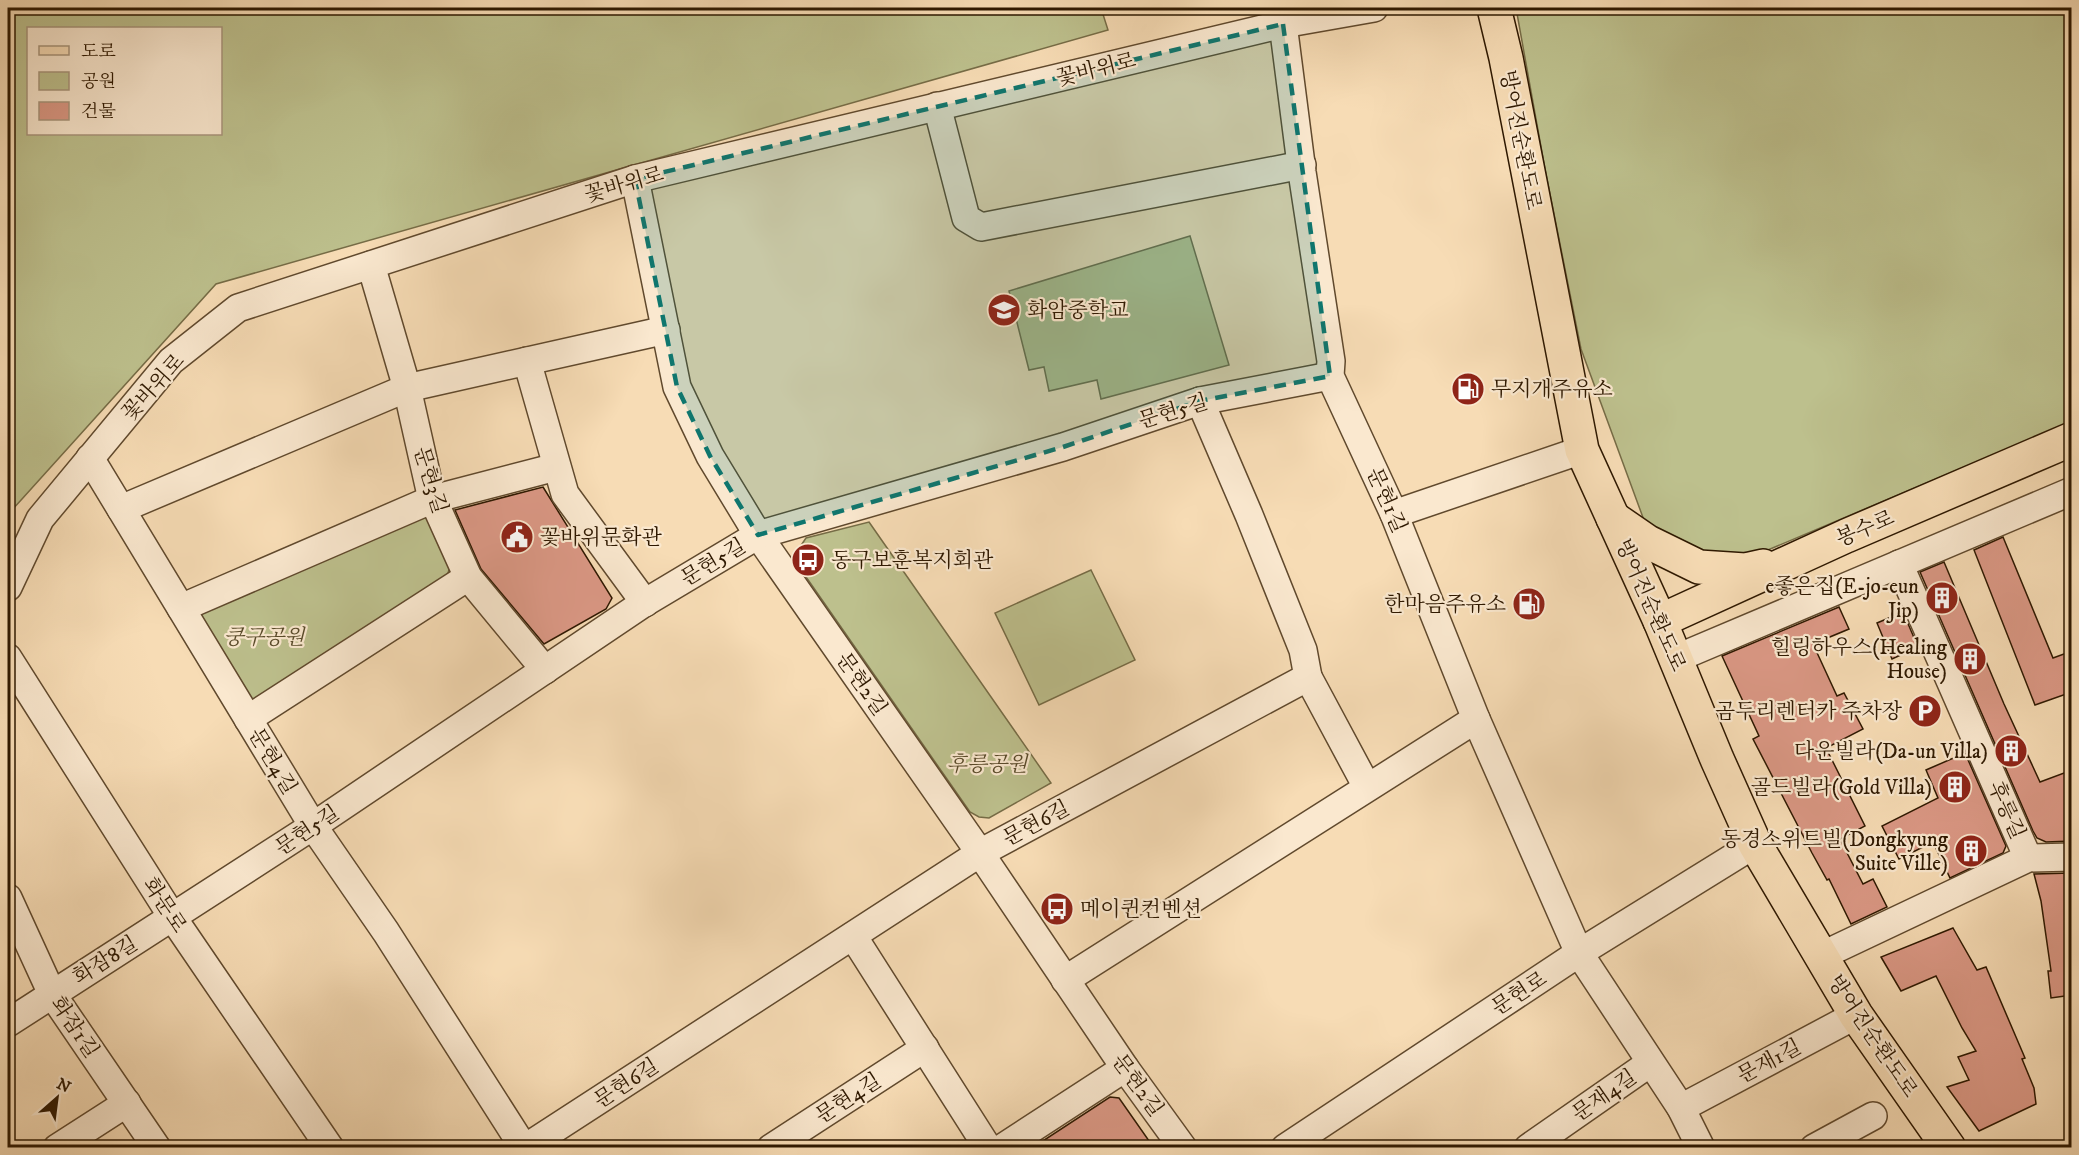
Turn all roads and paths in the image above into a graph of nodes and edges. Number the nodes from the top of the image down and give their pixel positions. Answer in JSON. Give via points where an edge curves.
{"nodes":[{"id":1,"x":1374,"y":8,"type":"edge"},
{"id":2,"x":1494,"y":8,"type":"edge"},
{"id":3,"x":1282,"y":24,"type":"junction"},
{"id":4,"x":938,"y":106,"type":"junction"},
{"id":5,"x":1302,"y":165,"type":"junction"},
{"id":6,"x":635,"y":179,"type":"junction"},
{"id":7,"x":371,"y":265,"type":"junction"},
{"id":8,"x":666,"y":330,"type":"junction"},
{"id":9,"x":527,"y":361,"type":"junction"},
{"id":10,"x":1330,"y":376,"type":"junction"},
{"id":11,"x":407,"y":388,"type":"junction"},
{"id":12,"x":1200,"y":401,"type":"junction"},
{"id":13,"x":2072,"y":439,"type":"edge"},
{"id":14,"x":1582,"y":450,"type":"junction"},
{"id":15,"x":90,"y":458,"type":"junction"},
{"id":16,"x":556,"y":467,"type":"junction"},
{"id":17,"x":2072,"y":491,"type":"edge"},
{"id":18,"x":433,"y":499,"type":"junction"},
{"id":19,"x":121,"y":509,"type":"junction"},
{"id":20,"x":1394,"y":514,"type":"junction"},
{"id":21,"x":1613,"y":518,"type":"junction"},
{"id":22,"x":758,"y":535,"type":"junction"},
{"id":23,"x":1805,"y":555,"type":"junction"},
{"id":24,"x":1899,"y":564,"type":"junction"},
{"id":25,"x":468,"y":577,"type":"junction"},
{"id":26,"x":8,"y":587,"type":"edge"},
{"id":27,"x":645,"y":603,"type":"junction"},
{"id":28,"x":181,"y":608,"type":"junction"},
{"id":29,"x":1660,"y":621,"type":"junction"},
{"id":30,"x":8,"y":657,"type":"edge"},
{"id":31,"x":1675,"y":659,"type":"junction"},
{"id":32,"x":545,"y":670,"type":"junction"},
{"id":33,"x":1308,"y":677,"type":"junction"},
{"id":34,"x":248,"y":719,"type":"junction"},
{"id":35,"x":1476,"y":719,"type":"junction"},
{"id":36,"x":1367,"y":788,"type":"junction"},
{"id":37,"x":313,"y":826,"type":"junction"},
{"id":38,"x":1755,"y":844,"type":"junction"},
{"id":39,"x":980,"y":853,"type":"junction"},
{"id":40,"x":2072,"y":857,"type":"edge"},
{"id":41,"x":2028,"y":858,"type":"junction"},
{"id":42,"x":8,"y":899,"type":"edge"},
{"id":43,"x":173,"y":918,"type":"junction"},
{"id":44,"x":853,"y":936,"type":"junction"},
{"id":45,"x":1580,"y":953,"type":"junction"},
{"id":46,"x":1821,"y":956,"type":"junction"},
{"id":47,"x":1065,"y":980,"type":"junction"},
{"id":48,"x":52,"y":994,"type":"junction"},
{"id":49,"x":1856,"y":1015,"type":"junction"},
{"id":50,"x":8,"y":1023,"type":"edge"},
{"id":51,"x":925,"y":1048,"type":"junction"},
{"id":52,"x":1650,"y":1063,"type":"junction"},
{"id":53,"x":1125,"y":1068,"type":"junction"},
{"id":54,"x":127,"y":1103,"type":"junction"},
{"id":55,"x":1681,"y":1108,"type":"junction"},
{"id":56,"x":1873,"y":1116,"type":"dead end"},
{"id":57,"x":57,"y":1148,"type":"edge"},
{"id":58,"x":157,"y":1148,"type":"edge"},
{"id":59,"x":330,"y":1148,"type":"edge"},
{"id":60,"x":525,"y":1148,"type":"edge"},
{"id":61,"x":771,"y":1148,"type":"edge"},
{"id":62,"x":987,"y":1148,"type":"edge"},
{"id":63,"x":1002,"y":1148,"type":"edge"},
{"id":64,"x":1184,"y":1148,"type":"edge"},
{"id":65,"x":1285,"y":1148,"type":"edge"},
{"id":66,"x":1528,"y":1148,"type":"edge"},
{"id":67,"x":1701,"y":1148,"type":"edge"},
{"id":68,"x":1814,"y":1148,"type":"edge"},
{"id":69,"x":1949,"y":1148,"type":"edge"}],
"edges":[{"from":1,"to":3,"type":"street","name":"꽃바위로"},
{"from":2,"to":14,"type":"main road","name":"방어진순환도로"},
{"from":3,"to":4,"type":"street","name":"꽃바위로"},
{"from":3,"to":5,"type":"street","name":"문현1길"},
{"from":4,"to":5,"type":"street","via":[[966,218],[981,227]]},
{"from":4,"to":6,"type":"street","name":"꽃바위로"},
{"from":5,"to":10,"type":"street","name":"문현1길"},
{"from":6,"to":7,"type":"street","name":"꽃바위로"},
{"from":6,"to":8,"type":"street","name":"문현2길"},
{"from":7,"to":11,"type":"street","name":"문현3길"},
{"from":7,"to":15,"type":"street","name":"꽃바위로","via":[[238,308],[171,361]]},
{"from":8,"to":9,"type":"street"},
{"from":8,"to":22,"type":"street","name":"문현2길","via":[[677,387],[710,456]]},
{"from":9,"to":11,"type":"street"},
{"from":9,"to":16,"type":"street"},
{"from":10,"to":12,"type":"street","name":"문현5길"},
{"from":10,"to":20,"type":"street","name":"문현1길"},
{"from":11,"to":18,"type":"street","name":"문현3길"},
{"from":11,"to":19,"type":"street"},
{"from":12,"to":22,"type":"street","name":"문현5길","via":[[1063,447]]},
{"from":12,"to":33,"type":"street","via":[[1303,650]]},
{"from":13,"to":23,"type":"main road","name":"봉수로"},
{"from":14,"to":20,"type":"street"},
{"from":14,"to":21,"type":"main road","name":"방어진순환도로"},
{"from":15,"to":19,"type":"street","name":"문현4길"},
{"from":15,"to":26,"type":"street","name":"꽃바위로","via":[[40,519]]},
{"from":16,"to":18,"type":"street"},
{"from":16,"to":27,"type":"street","via":[[565,494]]},
{"from":17,"to":24,"type":"street"},
{"from":18,"to":25,"type":"street","name":"문현3길"},
{"from":18,"to":28,"type":"street"},
{"from":19,"to":28,"type":"street","name":"문현4길"},
{"from":20,"to":35,"type":"street","name":"문현1길"},
{"from":21,"to":23,"type":"main road","via":[[1648,542],[1698,567],[1745,570]]},
{"from":21,"to":29,"type":"main road","name":"방어진순환도로"},
{"from":22,"to":27,"type":"street","name":"문현5길"},
{"from":22,"to":39,"type":"street","name":"문현2길"},
{"from":23,"to":29,"type":"main road","name":"봉수로"},
{"from":24,"to":31,"type":"street"},
{"from":24,"to":41,"type":"street","name":"후릉길"},
{"from":25,"to":32,"type":"street","name":"문현3길"},
{"from":25,"to":34,"type":"street"},
{"from":27,"to":32,"type":"street","name":"문현5길"},
{"from":28,"to":34,"type":"street","name":"문현4길"},
{"from":29,"to":31,"type":"main road","name":"방어진순환도로"},
{"from":30,"to":43,"type":"street","name":"화문로"},
{"from":31,"to":38,"type":"main road","name":"방어진순환도로"},
{"from":32,"to":37,"type":"street","name":"문현5길"},
{"from":33,"to":36,"type":"street"},
{"from":33,"to":39,"type":"street","name":"문현6길"},
{"from":34,"to":37,"type":"street","name":"문현4길"},
{"from":35,"to":36,"type":"street"},
{"from":35,"to":45,"type":"street","name":"문현1길"},
{"from":36,"to":47,"type":"street"},
{"from":37,"to":43,"type":"street","name":"문현5길"},
{"from":37,"to":60,"type":"street","name":"문현4길"},
{"from":38,"to":45,"type":"street","name":"문현로"},
{"from":38,"to":46,"type":"main road","name":"방어진순환도로"},
{"from":39,"to":44,"type":"street","name":"문현6길"},
{"from":39,"to":47,"type":"street","name":"문현2길"},
{"from":40,"to":41,"type":"street","name":"후릉길"},
{"from":41,"to":46,"type":"street","name":"후릉길"},
{"from":42,"to":48,"type":"street","name":"화잠1길"},
{"from":43,"to":48,"type":"street","name":"화잠8길"},
{"from":43,"to":59,"type":"street","name":"화문로"},
{"from":44,"to":51,"type":"street"},
{"from":44,"to":60,"type":"street","name":"문현6길"},
{"from":45,"to":52,"type":"street"},
{"from":45,"to":65,"type":"street","name":"문현로"},
{"from":46,"to":49,"type":"main road","name":"방어진순환도로"},
{"from":47,"to":53,"type":"street","name":"문현2길"},
{"from":48,"to":50,"type":"street","name":"화잠8길"},
{"from":48,"to":54,"type":"street","name":"화잠1길"},
{"from":49,"to":55,"type":"street","name":"문재1길"},
{"from":49,"to":69,"type":"main road","name":"방어진순환도로"},
{"from":51,"to":61,"type":"street","name":"문현4길"},
{"from":51,"to":62,"type":"street"},
{"from":52,"to":55,"type":"street"},
{"from":52,"to":66,"type":"street","name":"문재4길"},
{"from":53,"to":63,"type":"street"},
{"from":53,"to":64,"type":"street","name":"문현2길"},
{"from":54,"to":57,"type":"street"},
{"from":54,"to":58,"type":"street","name":"화잠1길"},
{"from":55,"to":67,"type":"street"},
{"from":56,"to":68,"type":"street"}]}
